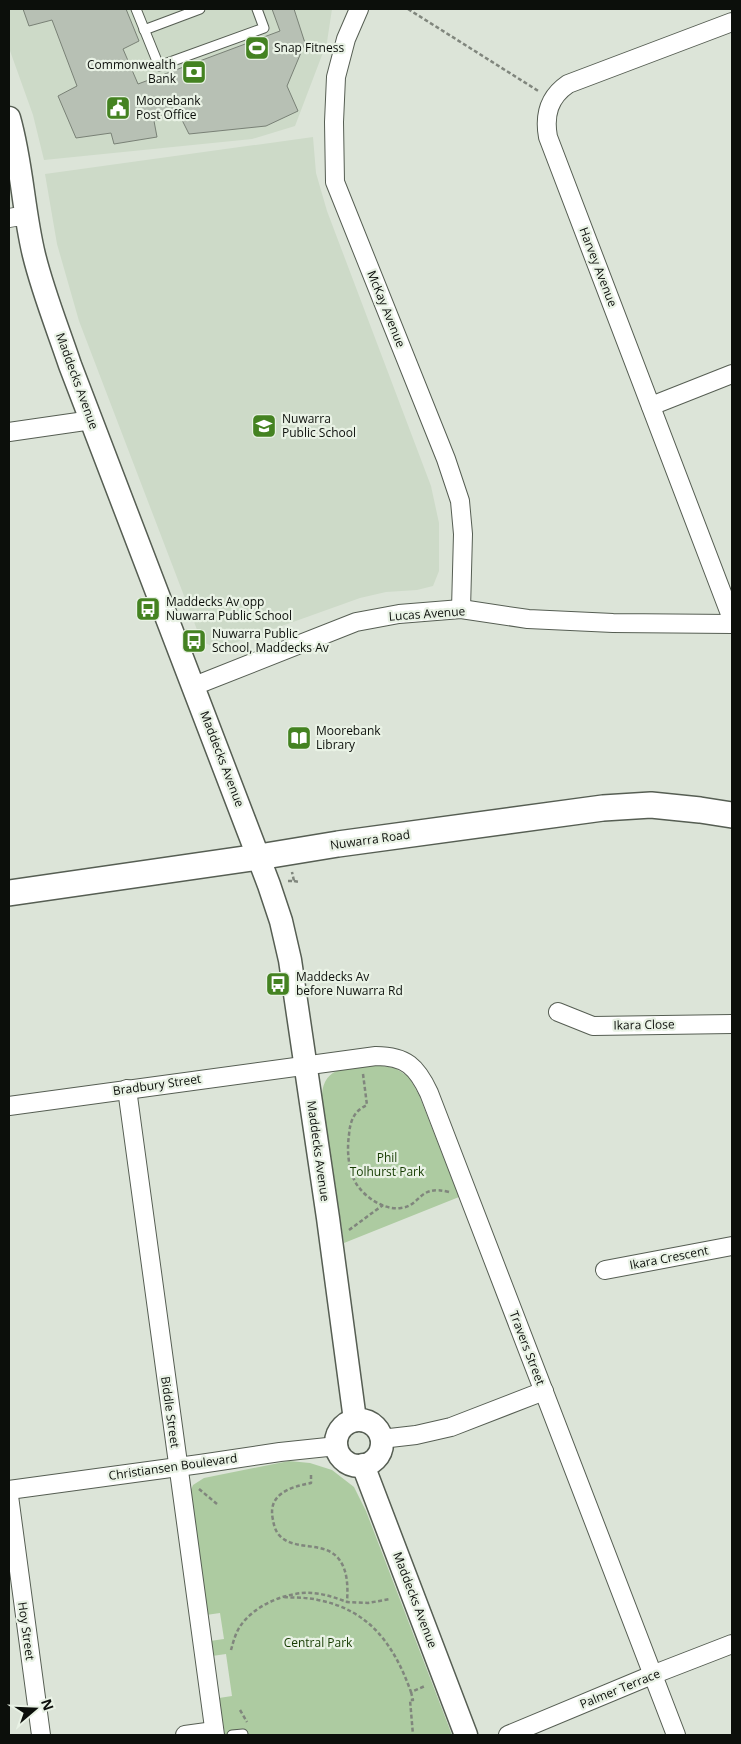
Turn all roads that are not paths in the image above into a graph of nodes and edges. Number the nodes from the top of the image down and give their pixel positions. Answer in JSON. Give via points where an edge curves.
{"nodes":[{"id":1,"x":136,"y":9,"type":"edge"},
{"id":2,"x":200,"y":9,"type":"edge"},
{"id":3,"x":257,"y":9,"type":"edge"},
{"id":4,"x":359,"y":9,"type":"edge"},
{"id":5,"x":732,"y":22,"type":"edge"},
{"id":6,"x":144,"y":30,"type":"junction"},
{"id":7,"x":9,"y":118,"type":"edge"},
{"id":8,"x":18,"y":216,"type":"edge"},
{"id":9,"x":732,"y":374,"type":"edge"},
{"id":10,"x":651,"y":406,"type":"junction"},
{"id":11,"x":92,"y":420,"type":"junction"},
{"id":12,"x":9,"y":432,"type":"edge"},
{"id":13,"x":461,"y":609,"type":"junction"},
{"id":14,"x":732,"y":619,"type":"edge"},
{"id":15,"x":732,"y":624,"type":"edge"},
{"id":16,"x":194,"y":686,"type":"junction"},
{"id":17,"x":732,"y":815,"type":"edge"},
{"id":18,"x":259,"y":858,"type":"junction"},
{"id":19,"x":9,"y":893,"type":"edge"},
{"id":20,"x":558,"y":1012,"type":"dead end"},
{"id":21,"x":732,"y":1024,"type":"edge"},
{"id":22,"x":305,"y":1065,"type":"junction"},
{"id":23,"x":126,"y":1089,"type":"junction"},
{"id":24,"x":9,"y":1106,"type":"edge"},
{"id":25,"x":732,"y":1246,"type":"edge"},
{"id":26,"x":605,"y":1270,"type":"dead end"},
{"id":27,"x":544,"y":1391,"type":"junction"},
{"id":28,"x":355,"y":1420,"type":"junction"},
{"id":29,"x":381,"y":1439,"type":"junction"},
{"id":30,"x":336,"y":1446,"type":"junction"},
{"id":31,"x":363,"y":1465,"type":"junction"},
{"id":32,"x":178,"y":1467,"type":"junction"},
{"id":33,"x":9,"y":1490,"type":"edge"},
{"id":34,"x":9,"y":1496,"type":"edge"},
{"id":35,"x":732,"y":1644,"type":"edge"},
{"id":36,"x":652,"y":1675,"type":"junction"},
{"id":37,"x":215,"y":1733,"type":"edge"},
{"id":38,"x":243,"y":1734,"type":"dead end"},
{"id":39,"x":41,"y":1735,"type":"edge"},
{"id":40,"x":185,"y":1735,"type":"edge"},
{"id":41,"x":232,"y":1735,"type":"edge"},
{"id":42,"x":466,"y":1735,"type":"edge"},
{"id":43,"x":508,"y":1735,"type":"edge"},
{"id":44,"x":676,"y":1735,"type":"edge"}],
"edges":[{"from":1,"to":6,"type":"lane"},
{"from":2,"to":6,"type":"lane"},
{"from":3,"to":6,"type":"lane","via":[[264,28],[159,66]]},
{"from":4,"to":13,"type":"street","name":"McKay Avenue","via":[[346,39],[336,77],[336,182],[460,501],[463,534]]},
{"from":5,"to":10,"type":"street","name":"Harvey Avenue","via":[[568,84],[552,99],[546,119],[548,137]]},
{"from":7,"to":8,"type":"street","name":"Maddecks Avenue","via":[[20,165]]},
{"from":8,"to":11,"type":"street","name":"Maddecks Avenue"},
{"from":9,"to":10,"type":"street"},
{"from":10,"to":14,"type":"street","name":"Harvey Avenue"},
{"from":11,"to":12,"type":"street"},
{"from":11,"to":16,"type":"street","name":"Maddecks Avenue"},
{"from":13,"to":15,"type":"street","name":"Lucas Avenue","via":[[528,619]]},
{"from":13,"to":16,"type":"street","name":"Lucas Avenue","via":[[399,614],[356,622]]},
{"from":16,"to":18,"type":"street","name":"Maddecks Avenue"},
{"from":17,"to":18,"type":"main road","name":"Nuwarra Road","via":[[651,805],[628,806],[338,844]]},
{"from":18,"to":19,"type":"main road","name":"Nuwarra Road"},
{"from":18,"to":22,"type":"street","name":"Maddecks Avenue","via":[[286,941]]},
{"from":20,"to":21,"type":"street","name":"Ikara Close","via":[[593,1026]]},
{"from":22,"to":23,"type":"street","name":"Bradbury Street"},
{"from":22,"to":27,"type":"street","name":"Travers Street","via":[[390,1056],[402,1059],[422,1078]]},
{"from":22,"to":28,"type":"street","name":"Maddecks Avenue"},
{"from":23,"to":24,"type":"street","name":"Bradbury Street"},
{"from":23,"to":32,"type":"street","name":"Biddle Street"},
{"from":25,"to":26,"type":"street","name":"Ikara Crescent"},
{"from":27,"to":29,"type":"street","via":[[451,1427]]},
{"from":27,"to":36,"type":"street","name":"Travers Street"},
{"from":28,"to":29,"type":"street","via":[[369,1422]]},
{"from":28,"to":30,"type":"street","via":[[342,1428]]},
{"from":29,"to":31,"type":"street","via":[[375,1459]]},
{"from":30,"to":31,"type":"street","via":[[344,1460],[356,1466]]},
{"from":30,"to":32,"type":"street","name":"Christiansen Boulevard"},
{"from":31,"to":42,"type":"street","name":"Maddecks Avenue"},
{"from":32,"to":33,"type":"street","name":"Christiansen Boulevard"},
{"from":32,"to":37,"type":"street","name":"Biddle Street"},
{"from":34,"to":39,"type":"street","name":"Hoy Street"},
{"from":35,"to":36,"type":"street","name":"Palmer Terrace"},
{"from":36,"to":43,"type":"street","name":"Palmer Terrace"},
{"from":36,"to":44,"type":"street","name":"Travers Street"},
{"from":37,"to":40,"type":"street"},
{"from":38,"to":41,"type":"lane"}]}
